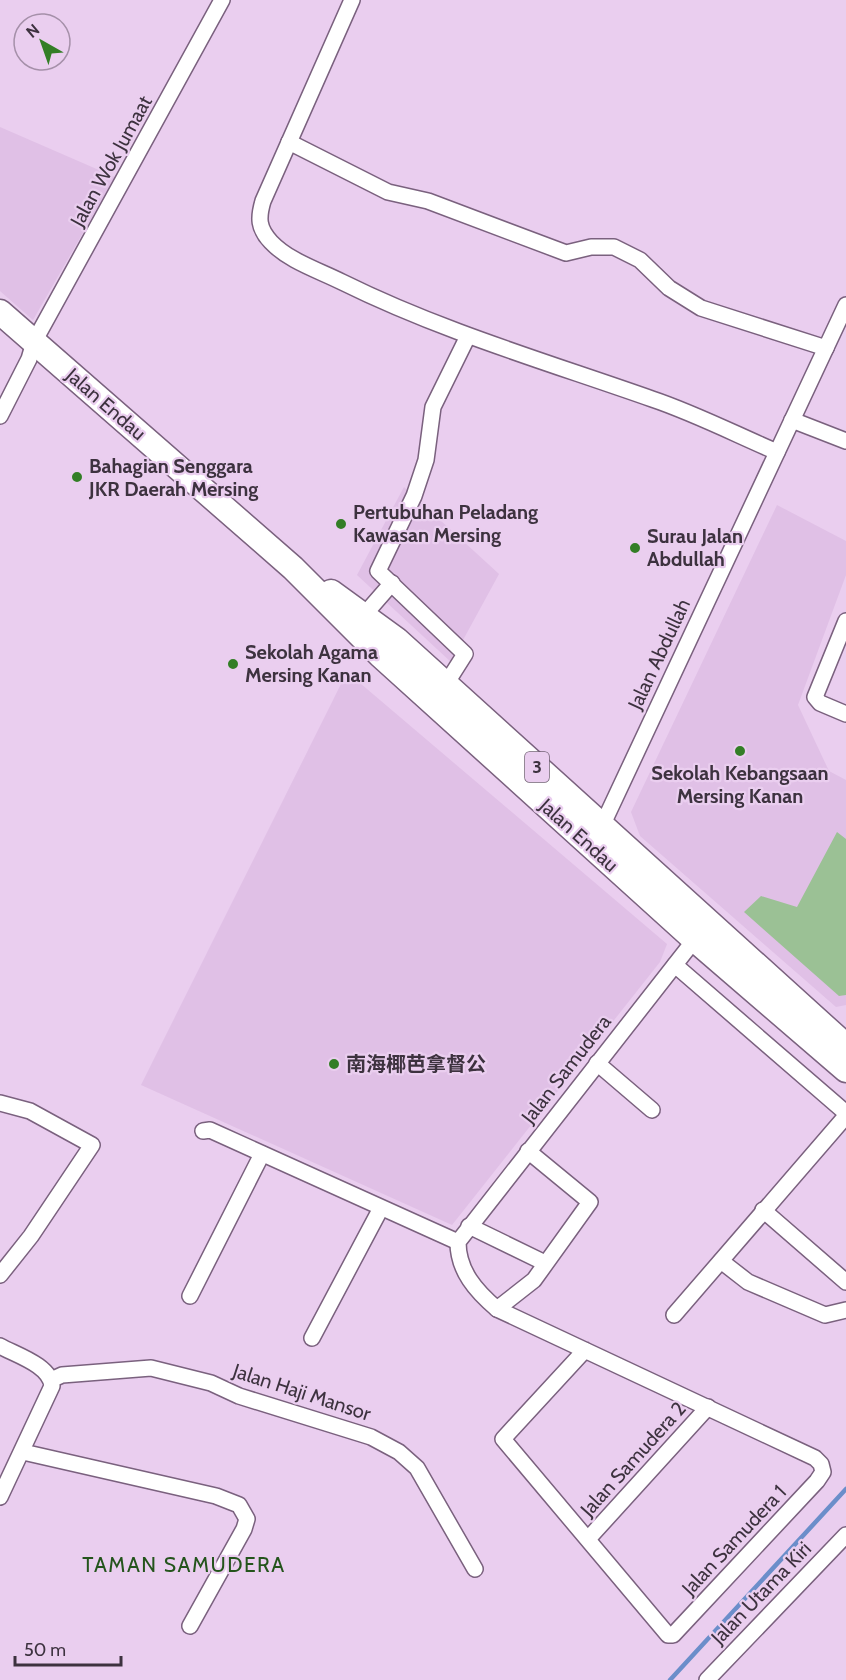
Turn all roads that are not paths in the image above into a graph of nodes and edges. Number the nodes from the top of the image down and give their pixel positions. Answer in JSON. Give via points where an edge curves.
{"nodes":[{"id":1,"x":222,"y":0,"type":"edge"},
{"id":2,"x":352,"y":0,"type":"edge"},
{"id":3,"x":289,"y":142,"type":"junction"},
{"id":4,"x":846,"y":304,"type":"edge"},
{"id":5,"x":0,"y":312,"type":"edge"},
{"id":6,"x":468,"y":336,"type":"junction"},
{"id":7,"x":34,"y":342,"type":"junction"},
{"id":8,"x":826,"y":348,"type":"junction"},
{"id":9,"x":0,"y":416,"type":"edge"},
{"id":10,"x":792,"y":420,"type":"junction"},
{"id":11,"x":846,"y":441,"type":"edge"},
{"id":12,"x":777,"y":452,"type":"junction"},
{"id":13,"x":392,"y":583,"type":"junction"},
{"id":14,"x":846,"y":621,"type":"edge"},
{"id":15,"x":362,"y":625,"type":"junction"},
{"id":16,"x":446,"y":684,"type":"junction"},
{"id":17,"x":846,"y":714,"type":"edge"},
{"id":18,"x":602,"y":826,"type":"junction"},
{"id":19,"x":701,"y":931,"type":"junction"},
{"id":20,"x":675,"y":965,"type":"junction"},
{"id":21,"x":844,"y":1041,"type":"edge"},
{"id":22,"x":597,"y":1063,"type":"junction"},
{"id":23,"x":846,"y":1070,"type":"edge"},
{"id":24,"x":0,"y":1103,"type":"edge"},
{"id":25,"x":652,"y":1110,"type":"dead end"},
{"id":26,"x":846,"y":1115,"type":"edge"},
{"id":27,"x":203,"y":1131,"type":"dead end"},
{"id":28,"x":528,"y":1151,"type":"junction"},
{"id":29,"x":262,"y":1154,"type":"junction"},
{"id":30,"x":381,"y":1208,"type":"junction"},
{"id":31,"x":763,"y":1210,"type":"junction"},
{"id":32,"x":469,"y":1226,"type":"junction"},
{"id":33,"x":458,"y":1242,"type":"junction"},
{"id":34,"x":721,"y":1261,"type":"junction"},
{"id":35,"x":545,"y":1263,"type":"junction"},
{"id":36,"x":0,"y":1275,"type":"edge"},
{"id":37,"x":846,"y":1282,"type":"edge"},
{"id":38,"x":190,"y":1296,"type":"dead end"},
{"id":39,"x":497,"y":1309,"type":"junction"},
{"id":40,"x":846,"y":1310,"type":"edge"},
{"id":41,"x":674,"y":1315,"type":"dead end"},
{"id":42,"x":312,"y":1338,"type":"dead end"},
{"id":43,"x":0,"y":1346,"type":"edge"},
{"id":44,"x":585,"y":1350,"type":"junction"},
{"id":45,"x":51,"y":1380,"type":"junction"},
{"id":46,"x":708,"y":1407,"type":"junction"},
{"id":47,"x":23,"y":1452,"type":"junction"},
{"id":48,"x":0,"y":1497,"type":"edge"},
{"id":49,"x":846,"y":1535,"type":"edge"},
{"id":50,"x":588,"y":1539,"type":"junction"},
{"id":51,"x":475,"y":1569,"type":"dead end"},
{"id":52,"x":190,"y":1626,"type":"dead end"},
{"id":53,"x":707,"y":1680,"type":"edge"}],
"edges":[{"from":1,"to":7,"type":"street","name":"Jalan Wok Jumaat"},
{"from":2,"to":3,"type":"street"},
{"from":3,"to":6,"type":"street","via":[[259,216],[259,226],[270,241],[292,258],[382,302]]},
{"from":3,"to":8,"type":"street","via":[[388,192],[428,201],[566,253],[614,247],[640,260],[669,288],[701,308]]},
{"from":4,"to":8,"type":"street","name":"Jalan Abdullah"},
{"from":5,"to":7,"type":"highway","name":"Jalan Endau","number":"3"},
{"from":6,"to":12,"type":"street","via":[[656,400]]},
{"from":6,"to":13,"type":"street","via":[[433,407],[426,460],[414,496],[378,571]]},
{"from":7,"to":9,"type":"street","name":"Jalan Wok Jumaat"},
{"from":7,"to":15,"type":"highway","name":"Jalan Endau","number":"3"},
{"from":8,"to":10,"type":"street","name":"Jalan Abdullah"},
{"from":10,"to":11,"type":"street"},
{"from":10,"to":12,"type":"street","name":"Jalan Abdullah"},
{"from":12,"to":18,"type":"street","name":"Jalan Abdullah"},
{"from":13,"to":15,"type":"street"},
{"from":13,"to":16,"type":"street","via":[[465,654]]},
{"from":14,"to":17,"type":"street","via":[[815,698]]},
{"from":15,"to":16,"type":"highway","name":"Jalan Endau","number":"3"},
{"from":15,"to":19,"type":"highway","name":"Jalan Endau","number":"3"},
{"from":16,"to":18,"type":"highway","name":"Jalan Endau","number":"3"},
{"from":18,"to":19,"type":"highway","name":"Jalan Endau","number":"3"},
{"from":19,"to":20,"type":"street","name":"Jalan Samudera"},
{"from":19,"to":21,"type":"highway","name":"Jalan Endau","number":"3"},
{"from":19,"to":23,"type":"highway","name":"Jalan Endau","number":"3"},
{"from":20,"to":22,"type":"street","name":"Jalan Samudera"},
{"from":20,"to":26,"type":"street"},
{"from":22,"to":25,"type":"street"},
{"from":22,"to":28,"type":"street","name":"Jalan Samudera"},
{"from":24,"to":36,"type":"street","via":[[30,1111],[92,1145]]},
{"from":26,"to":31,"type":"street"},
{"from":27,"to":29,"type":"street","via":[[210,1130]]},
{"from":28,"to":32,"type":"street","name":"Jalan Samudera"},
{"from":28,"to":35,"type":"street","via":[[590,1202]]},
{"from":29,"to":30,"type":"street"},
{"from":29,"to":38,"type":"street"},
{"from":30,"to":33,"type":"street"},
{"from":30,"to":42,"type":"street"},
{"from":31,"to":34,"type":"street"},
{"from":31,"to":37,"type":"street"},
{"from":32,"to":33,"type":"street","name":"Jalan Samudera"},
{"from":32,"to":35,"type":"street"},
{"from":33,"to":39,"type":"street","via":[[458,1257],[466,1274]]},
{"from":34,"to":40,"type":"street","via":[[748,1282],[825,1315]]},
{"from":34,"to":41,"type":"street"},
{"from":35,"to":39,"type":"street","via":[[523,1291]]},
{"from":39,"to":44,"type":"street"},
{"from":43,"to":45,"type":"street","via":[[42,1369]]},
{"from":44,"to":46,"type":"street"},
{"from":44,"to":50,"type":"street","via":[[503,1439]]},
{"from":45,"to":47,"type":"street","via":[[51,1391]]},
{"from":45,"to":51,"type":"street","name":"Jalan Haji Mansor","via":[[62,1375],[151,1368],[211,1383],[239,1396],[371,1437],[399,1452],[417,1468]]},
{"from":46,"to":50,"type":"street","name":"Jalan Samudera 2"},
{"from":46,"to":50,"type":"street","name":"Jalan Samudera 1","via":[[815,1458],[823,1472],[673,1635],[668,1635]]},
{"from":47,"to":48,"type":"street"},
{"from":47,"to":52,"type":"street","via":[[216,1496],[239,1505],[247,1519],[244,1529]]},
{"from":49,"to":53,"type":"street","name":"Jalan Utama Kiri"}]}
